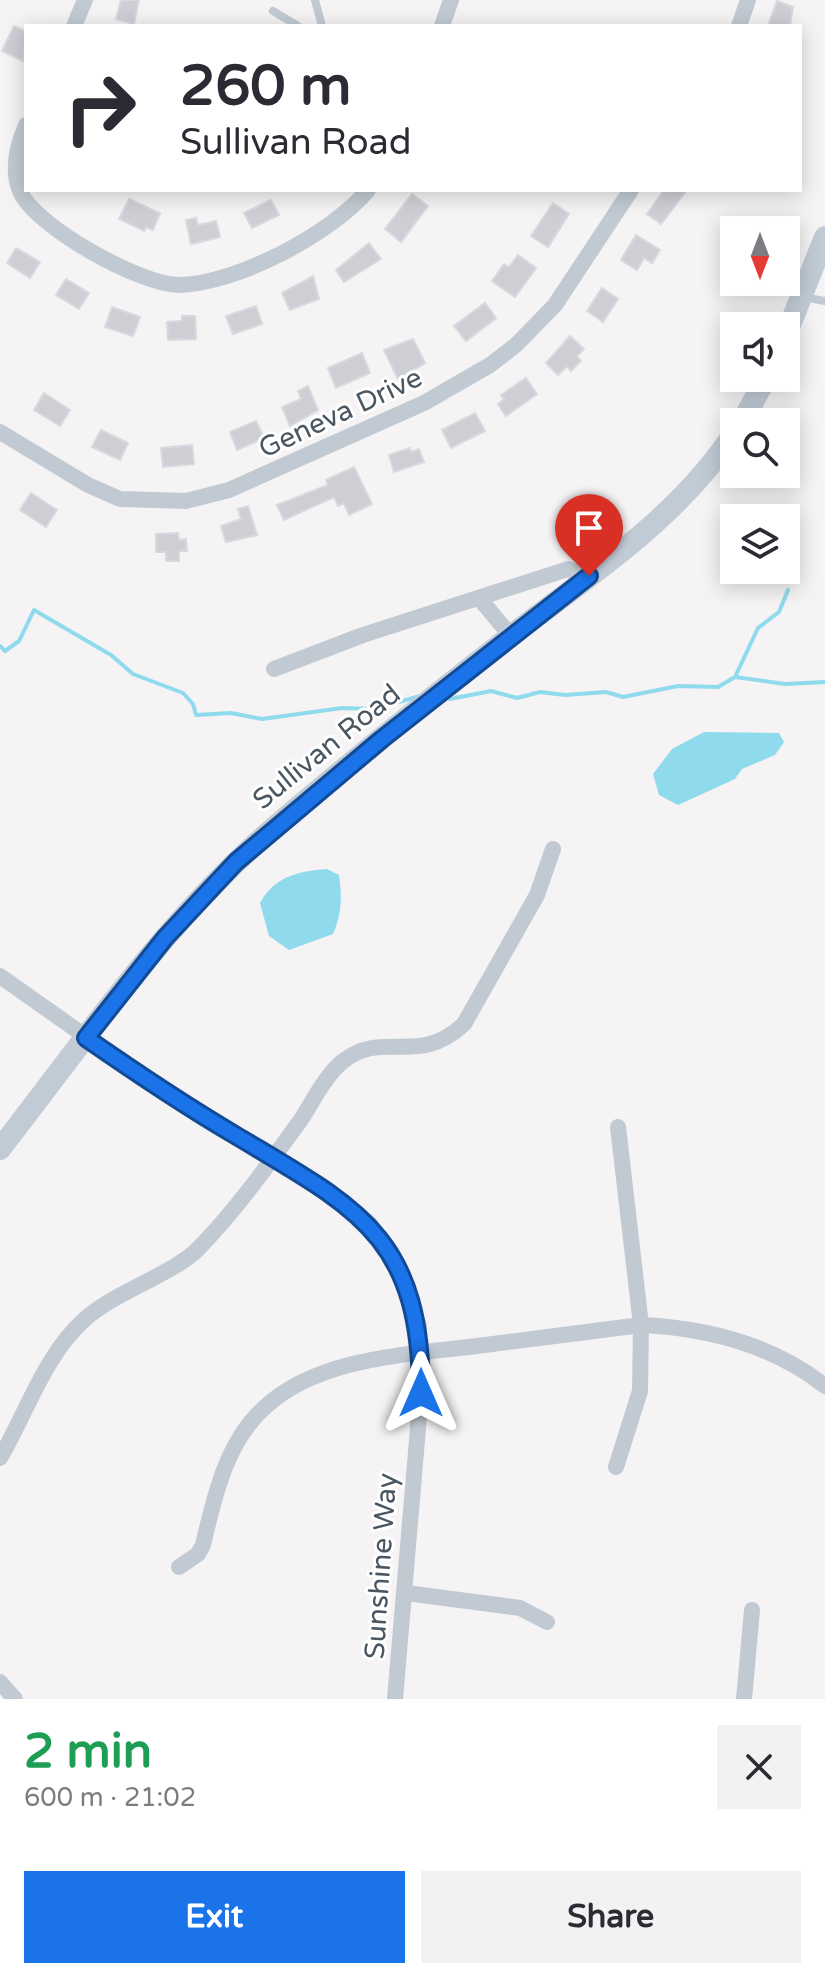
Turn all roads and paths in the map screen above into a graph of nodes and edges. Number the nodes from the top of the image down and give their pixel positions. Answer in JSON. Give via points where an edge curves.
{"nodes":[{"id":1,"x":85,"y":0,"type":"edge"},
{"id":2,"x":315,"y":0,"type":"edge"},
{"id":3,"x":451,"y":0,"type":"edge"},
{"id":4,"x":748,"y":0,"type":"edge"},
{"id":5,"x":273,"y":11,"type":"dead end"},
{"id":6,"x":75,"y":24,"type":"edge"},
{"id":7,"x":295,"y":24,"type":"edge"},
{"id":8,"x":321,"y":24,"type":"edge"},
{"id":9,"x":443,"y":24,"type":"edge"},
{"id":10,"x":740,"y":24,"type":"edge"},
{"id":11,"x":24,"y":131,"type":"edge"},
{"id":12,"x":366,"y":192,"type":"edge"},
{"id":13,"x":630,"y":192,"type":"edge"},
{"id":14,"x":825,"y":237,"type":"edge"},
{"id":15,"x":802,"y":297,"type":"junction"},
{"id":16,"x":825,"y":301,"type":"edge"},
{"id":17,"x":796,"y":312,"type":"edge"},
{"id":18,"x":0,"y":432,"type":"edge"},
{"id":19,"x":720,"y":451,"type":"edge"},
{"id":20,"x":589,"y":576,"type":"junction"},
{"id":21,"x":479,"y":598,"type":"junction"},
{"id":22,"x":511,"y":636,"type":"junction"},
{"id":23,"x":274,"y":669,"type":"dead end"},
{"id":24,"x":553,"y":849,"type":"dead end"},
{"id":25,"x":0,"y":976,"type":"edge"},
{"id":26,"x":86,"y":1038,"type":"junction"},
{"id":27,"x":618,"y":1127,"type":"dead end"},
{"id":28,"x":0,"y":1149,"type":"edge"},
{"id":29,"x":274,"y":1158,"type":"junction"},
{"id":30,"x":641,"y":1325,"type":"junction"},
{"id":31,"x":421,"y":1354,"type":"junction"},
{"id":32,"x":825,"y":1386,"type":"edge"},
{"id":33,"x":0,"y":1458,"type":"edge"},
{"id":34,"x":616,"y":1467,"type":"dead end"},
{"id":35,"x":179,"y":1567,"type":"dead end"},
{"id":36,"x":406,"y":1593,"type":"junction"},
{"id":37,"x":752,"y":1610,"type":"dead end"},
{"id":38,"x":547,"y":1622,"type":"dead end"},
{"id":39,"x":0,"y":1682,"type":"edge"},
{"id":40,"x":15,"y":1699,"type":"edge"},
{"id":41,"x":395,"y":1699,"type":"edge"},
{"id":42,"x":744,"y":1699,"type":"edge"}],
"edges":[{"from":1,"to":6,"type":"street"},
{"from":2,"to":8,"type":"lane"},
{"from":3,"to":9,"type":"street"},
{"from":4,"to":10,"type":"street"},
{"from":5,"to":7,"type":"lane"},
{"from":11,"to":12,"type":"street","via":[[16,174],[27,205],[113,262],[168,285],[221,277],[292,248],[339,220]]},
{"from":13,"to":18,"type":"street","name":"Geneva Drive","via":[[555,305],[499,358],[424,403],[229,490],[186,501],[120,499]]},
{"from":14,"to":15,"type":"street"},
{"from":15,"to":16,"type":"lane"},
{"from":15,"to":17,"type":"street"},
{"from":19,"to":20,"type":"street","name":"Sullivan Road","via":[[684,496]]},
{"from":20,"to":21,"type":"street","via":[[568,569]]},
{"from":20,"to":22,"type":"street","name":"Sullivan Road"},
{"from":21,"to":22,"type":"street"},
{"from":21,"to":23,"type":"street"},
{"from":22,"to":26,"type":"street","name":"Sullivan Road","via":[[236,862],[165,938]]},
{"from":24,"to":29,"type":"street","via":[[537,895],[464,1024],[447,1040],[419,1049],[391,1045],[362,1050],[340,1063]]},
{"from":25,"to":26,"type":"street","name":"Sunshine Way"},
{"from":26,"to":28,"type":"street","name":"Sullivan Road"},
{"from":26,"to":29,"type":"street","name":"Sunshine Way"},
{"from":27,"to":30,"type":"street"},
{"from":29,"to":31,"type":"street","name":"Sunshine Way","via":[[332,1193],[370,1224],[412,1300]]},
{"from":29,"to":33,"type":"street","via":[[196,1252],[84,1319],[57,1352]]},
{"from":30,"to":31,"type":"street"},
{"from":30,"to":32,"type":"street","via":[[676,1327],[747,1344],[773,1353]]},
{"from":30,"to":34,"type":"street","via":[[640,1391]]},
{"from":31,"to":35,"type":"street","via":[[340,1368],[262,1409],[222,1473],[203,1545]]},
{"from":31,"to":36,"type":"street","name":"Sunshine Way"},
{"from":36,"to":38,"type":"street","via":[[520,1608]]},
{"from":36,"to":41,"type":"street","name":"Sunshine Way"},
{"from":37,"to":42,"type":"street"},
{"from":39,"to":40,"type":"street"}]}
